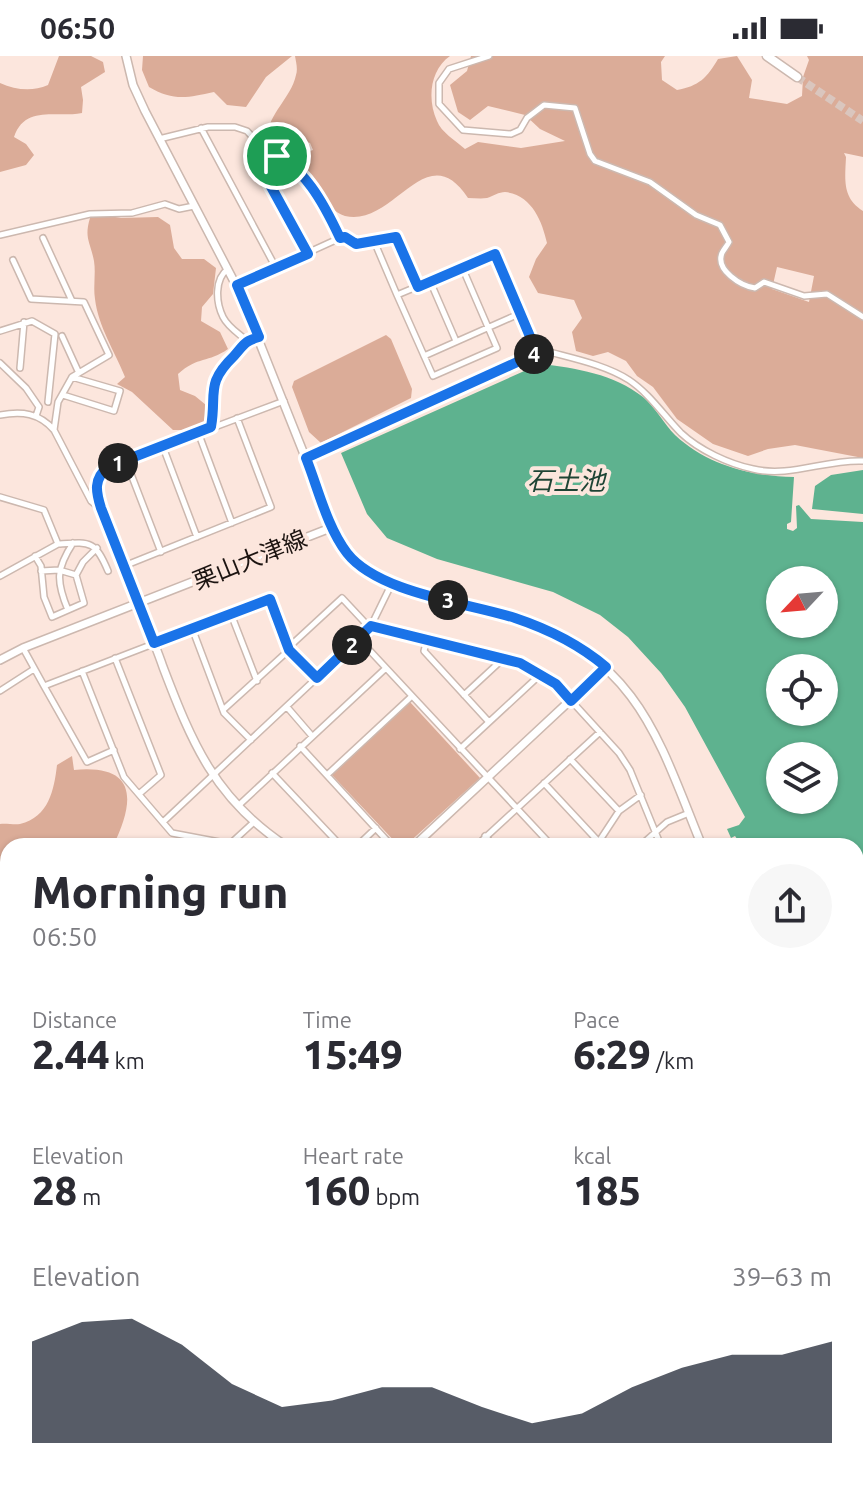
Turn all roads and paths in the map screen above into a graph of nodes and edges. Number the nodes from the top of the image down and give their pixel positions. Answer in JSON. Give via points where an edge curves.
{"nodes":[{"id":1,"x":126,"y":56,"type":"edge"},
{"id":2,"x":489,"y":56,"type":"edge"},
{"id":3,"x":767,"y":56,"type":"edge"},
{"id":4,"x":797,"y":77,"type":"tunnel mouth"},
{"id":5,"x":201,"y":128,"type":"junction"},
{"id":6,"x":159,"y":139,"type":"junction"},
{"id":7,"x":267,"y":153,"type":"junction"},
{"id":8,"x":195,"y":205,"type":"junction"},
{"id":9,"x":0,"y":235,"type":"edge"},
{"id":10,"x":43,"y":238,"type":"dead end"},
{"id":11,"x":340,"y":238,"type":"junction"},
{"id":12,"x":373,"y":241,"type":"junction"},
{"id":13,"x":308,"y":254,"type":"junction"},
{"id":14,"x":13,"y":260,"type":"dead end"},
{"id":15,"x":462,"y":267,"type":"junction"},
{"id":16,"x":276,"y":268,"type":"junction"},
{"id":17,"x":228,"y":269,"type":"junction"},
{"id":18,"x":430,"y":281,"type":"junction"},
{"id":19,"x":237,"y":285,"type":"junction"},
{"id":20,"x":418,"y":287,"type":"junction"},
{"id":21,"x":397,"y":295,"type":"junction"},
{"id":22,"x":72,"y":301,"type":"junction"},
{"id":23,"x":521,"y":313,"type":"junction"},
{"id":24,"x":863,"y":317,"type":"edge"},
{"id":25,"x":24,"y":322,"type":"junction"},
{"id":26,"x":488,"y":327,"type":"junction"},
{"id":27,"x":0,"y":331,"type":"edge"},
{"id":28,"x":62,"y":336,"type":"dead end"},
{"id":29,"x":259,"y":337,"type":"junction"},
{"id":30,"x":246,"y":340,"type":"junction"},
{"id":31,"x":456,"y":341,"type":"junction"},
{"id":32,"x":537,"y":353,"type":"junction"},
{"id":33,"x":424,"y":356,"type":"junction"},
{"id":34,"x":0,"y":363,"type":"edge"},
{"id":35,"x":20,"y":368,"type":"dead end"},
{"id":36,"x":78,"y":371,"type":"junction"},
{"id":37,"x":72,"y":377,"type":"junction"},
{"id":38,"x":63,"y":395,"type":"junction"},
{"id":39,"x":284,"y":401,"type":"junction"},
{"id":40,"x":48,"y":402,"type":"dead end"},
{"id":41,"x":0,"y":415,"type":"edge"},
{"id":42,"x":36,"y":416,"type":"junction"},
{"id":43,"x":237,"y":418,"type":"junction"},
{"id":44,"x":211,"y":427,"type":"junction"},
{"id":45,"x":54,"y":430,"type":"junction"},
{"id":46,"x":198,"y":432,"type":"junction"},
{"id":47,"x":163,"y":447,"type":"junction"},
{"id":48,"x":306,"y":458,"type":"junction"},
{"id":49,"x":126,"y":461,"type":"junction"},
{"id":50,"x":863,"y":461,"type":"edge"},
{"id":51,"x":0,"y":497,"type":"edge"},
{"id":52,"x":101,"y":508,"type":"junction"},
{"id":53,"x":232,"y":523,"type":"junction"},
{"id":54,"x":333,"y":527,"type":"junction"},
{"id":55,"x":197,"y":537,"type":"junction"},
{"id":56,"x":73,"y":543,"type":"junction"},
{"id":57,"x":58,"y":544,"type":"junction"},
{"id":58,"x":97,"y":548,"type":"junction"},
{"id":59,"x":161,"y":552,"type":"junction"},
{"id":60,"x":35,"y":556,"type":"junction"},
{"id":61,"x":124,"y":566,"type":"junction"},
{"id":62,"x":59,"y":570,"type":"junction"},
{"id":63,"x":41,"y":571,"type":"junction"},
{"id":64,"x":108,"y":571,"type":"dead end"},
{"id":65,"x":76,"y":575,"type":"junction"},
{"id":66,"x":0,"y":576,"type":"edge"},
{"id":67,"x":392,"y":583,"type":"junction"},
{"id":68,"x":140,"y":604,"type":"junction"},
{"id":69,"x":68,"y":610,"type":"junction"},
{"id":70,"x":231,"y":614,"type":"junction"},
{"id":71,"x":370,"y":627,"type":"junction"},
{"id":72,"x":192,"y":628,"type":"junction"},
{"id":73,"x":359,"y":639,"type":"junction"},
{"id":74,"x":427,"y":639,"type":"junction"},
{"id":75,"x":154,"y":643,"type":"junction"},
{"id":76,"x":23,"y":648,"type":"junction"},
{"id":77,"x":289,"y":649,"type":"junction"},
{"id":78,"x":115,"y":658,"type":"junction"},
{"id":79,"x":504,"y":658,"type":"junction"},
{"id":80,"x":0,"y":660,"type":"edge"},
{"id":81,"x":606,"y":667,"type":"junction"},
{"id":82,"x":386,"y":668,"type":"junction"},
{"id":83,"x":34,"y":669,"type":"junction"},
{"id":84,"x":82,"y":671,"type":"junction"},
{"id":85,"x":541,"y":674,"type":"junction"},
{"id":86,"x":317,"y":678,"type":"junction"},
{"id":87,"x":257,"y":681,"type":"junction"},
{"id":88,"x":44,"y":686,"type":"junction"},
{"id":89,"x":0,"y":691,"type":"edge"},
{"id":90,"x":464,"y":695,"type":"junction"},
{"id":91,"x":412,"y":696,"type":"junction"},
{"id":92,"x":571,"y":701,"type":"junction"},
{"id":93,"x":287,"y":707,"type":"junction"},
{"id":94,"x":223,"y":710,"type":"junction"},
{"id":95,"x":489,"y":722,"type":"junction"},
{"id":96,"x":600,"y":732,"type":"junction"},
{"id":97,"x":312,"y":736,"type":"junction"},
{"id":98,"x":251,"y":740,"type":"junction"},
{"id":99,"x":300,"y":746,"type":"junction"},
{"id":100,"x":460,"y":749,"type":"junction"},
{"id":101,"x":114,"y":750,"type":"junction"},
{"id":102,"x":570,"y":759,"type":"junction"},
{"id":103,"x":272,"y":773,"type":"junction"},
{"id":104,"x":327,"y":775,"type":"junction"},
{"id":105,"x":213,"y":776,"type":"junction"},
{"id":106,"x":487,"y":778,"type":"junction"},
{"id":107,"x":544,"y":783,"type":"junction"},
{"id":108,"x":139,"y":794,"type":"junction"},
{"id":109,"x":641,"y":795,"type":"junction"},
{"id":110,"x":238,"y":806,"type":"junction"},
{"id":111,"x":517,"y":808,"type":"junction"},
{"id":112,"x":619,"y":811,"type":"junction"},
{"id":113,"x":689,"y":813,"type":"junction"},
{"id":114,"x":163,"y":822,"type":"junction"},
{"id":115,"x":254,"y":822,"type":"junction"},
{"id":116,"x":376,"y":828,"type":"junction"},
{"id":117,"x":655,"y":830,"type":"junction"},
{"id":118,"x":485,"y":836,"type":"edge"},
{"id":119,"x":198,"y":838,"type":"edge"},
{"id":120,"x":237,"y":838,"type":"edge"},
{"id":121,"x":275,"y":838,"type":"edge"},
{"id":122,"x":333,"y":838,"type":"edge"},
{"id":123,"x":365,"y":838,"type":"edge"},
{"id":124,"x":385,"y":838,"type":"edge"},
{"id":125,"x":423,"y":838,"type":"edge"},
{"id":126,"x":545,"y":838,"type":"edge"},
{"id":127,"x":592,"y":838,"type":"edge"},
{"id":128,"x":601,"y":838,"type":"edge"},
{"id":129,"x":648,"y":838,"type":"edge"},
{"id":130,"x":658,"y":838,"type":"edge"},
{"id":131,"x":699,"y":838,"type":"edge"}],
"edges":[{"from":1,"to":6,"type":"street","name":"栗山大津線","via":[[133,85]]},
{"from":2,"to":24,"type":"street","via":[[449,69],[439,83],[439,104],[463,130],[511,134],[544,105],[575,108],[595,161],[650,182],[696,215],[720,225],[729,242],[721,254],[724,270],[744,287],[764,282],[804,296],[827,294]]},
{"from":3,"to":4,"type":"main road"},
{"from":5,"to":6,"type":"street"},
{"from":5,"to":7,"type":"street","via":[[247,131]]},
{"from":5,"to":16,"type":"street"},
{"from":6,"to":8,"type":"street","name":"栗山大津線"},
{"from":7,"to":11,"type":"street","via":[[301,172]]},
{"from":7,"to":13,"type":"street","via":[[263,172]]},
{"from":8,"to":9,"type":"street","via":[[90,214]]},
{"from":8,"to":17,"type":"street","name":"栗山大津線"},
{"from":10,"to":22,"type":"street"},
{"from":11,"to":12,"type":"street","via":[[356,244]]},
{"from":11,"to":13,"type":"street"},
{"from":12,"to":20,"type":"street","via":[[396,237]]},
{"from":12,"to":21,"type":"street"},
{"from":13,"to":16,"type":"street"},
{"from":14,"to":22,"type":"street","via":[[31,299]]},
{"from":15,"to":18,"type":"street"},
{"from":15,"to":23,"type":"street","via":[[495,254]]},
{"from":15,"to":26,"type":"street"},
{"from":16,"to":19,"type":"street"},
{"from":17,"to":19,"type":"street","name":"栗山大津線"},
{"from":17,"to":30,"type":"street","via":[[219,279],[219,306],[228,324]]},
{"from":18,"to":20,"type":"street"},
{"from":18,"to":31,"type":"street"},
{"from":19,"to":29,"type":"street","name":"栗山大津線"},
{"from":20,"to":21,"type":"street"},
{"from":21,"to":33,"type":"street"},
{"from":22,"to":36,"type":"street","via":[[84,302],[109,355]]},
{"from":23,"to":26,"type":"street"},
{"from":23,"to":32,"type":"street"},
{"from":25,"to":27,"type":"street"},
{"from":25,"to":35,"type":"street"},
{"from":25,"to":40,"type":"street","via":[[55,334]]},
{"from":26,"to":31,"type":"street"},
{"from":26,"to":33,"type":"street","via":[[497,348],[484,354],[433,376]]},
{"from":28,"to":36,"type":"street"},
{"from":29,"to":30,"type":"street"},
{"from":29,"to":39,"type":"street","name":"栗山大津線"},
{"from":30,"to":44,"type":"street","via":[[214,381]]},
{"from":31,"to":33,"type":"street"},
{"from":32,"to":48,"type":"street"},
{"from":32,"to":50,"type":"street","via":[[542,350],[620,374],[693,443],[753,469],[790,471]]},
{"from":34,"to":42,"type":"street","via":[[39,407]]},
{"from":36,"to":37,"type":"street"},
{"from":37,"to":38,"type":"street"},
{"from":37,"to":38,"type":"street","via":[[120,391],[114,411]]},
{"from":38,"to":45,"type":"street"},
{"from":39,"to":43,"type":"street"},
{"from":39,"to":48,"type":"street","name":"栗山大津線"},
{"from":41,"to":42,"type":"street"},
{"from":42,"to":45,"type":"street"},
{"from":43,"to":44,"type":"street"},
{"from":43,"to":53,"type":"street","via":[[271,507]]},
{"from":44,"to":46,"type":"street"},
{"from":45,"to":52,"type":"street","via":[[91,501]]},
{"from":46,"to":47,"type":"street"},
{"from":46,"to":53,"type":"street"},
{"from":47,"to":49,"type":"street"},
{"from":47,"to":55,"type":"street"},
{"from":48,"to":54,"type":"street","name":"栗山大津線"},
{"from":49,"to":52,"type":"street","via":[[108,467],[99,477],[96,493]]},
{"from":49,"to":59,"type":"street"},
{"from":51,"to":57,"type":"street","via":[[44,510]]},
{"from":52,"to":61,"type":"street"},
{"from":53,"to":55,"type":"street"},
{"from":54,"to":67,"type":"street","via":[[356,563]]},
{"from":54,"to":68,"type":"street","name":"栗山大津線"},
{"from":55,"to":59,"type":"street"},
{"from":56,"to":57,"type":"street"},
{"from":56,"to":58,"type":"street","via":[[88,542]]},
{"from":56,"to":62,"type":"street"},
{"from":57,"to":60,"type":"street"},
{"from":58,"to":64,"type":"street"},
{"from":58,"to":65,"type":"street"},
{"from":59,"to":61,"type":"street"},
{"from":60,"to":63,"type":"street"},
{"from":60,"to":66,"type":"street"},
{"from":61,"to":68,"type":"street"},
{"from":62,"to":63,"type":"street"},
{"from":62,"to":65,"type":"street"},
{"from":62,"to":69,"type":"street"},
{"from":63,"to":69,"type":"street","via":[[52,617]]},
{"from":65,"to":69,"type":"street","via":[[84,603]]},
{"from":67,"to":71,"type":"street"},
{"from":67,"to":81,"type":"street","via":[[537,627]]},
{"from":68,"to":75,"type":"street"},
{"from":68,"to":76,"type":"street","name":"栗山大津線"},
{"from":70,"to":72,"type":"street"},
{"from":70,"to":77,"type":"street","via":[[270,599]]},
{"from":70,"to":87,"type":"street"},
{"from":71,"to":73,"type":"street"},
{"from":71,"to":74,"type":"street"},
{"from":71,"to":77,"type":"street","via":[[342,598]]},
{"from":72,"to":75,"type":"street"},
{"from":72,"to":94,"type":"street"},
{"from":73,"to":82,"type":"street"},
{"from":73,"to":86,"type":"street"},
{"from":74,"to":79,"type":"street"},
{"from":74,"to":90,"type":"street","via":[[424,651]]},
{"from":75,"to":78,"type":"street"},
{"from":75,"to":105,"type":"street","via":[[187,732]]},
{"from":76,"to":80,"type":"street","name":"栗山大津線"},
{"from":76,"to":83,"type":"street"},
{"from":77,"to":86,"type":"street"},
{"from":77,"to":87,"type":"street"},
{"from":78,"to":84,"type":"street"},
{"from":78,"to":108,"type":"street","via":[[161,775]]},
{"from":79,"to":85,"type":"street"},
{"from":79,"to":90,"type":"street"},
{"from":81,"to":92,"type":"street"},
{"from":81,"to":113,"type":"street","via":[[651,723]]},
{"from":82,"to":91,"type":"street"},
{"from":82,"to":97,"type":"street"},
{"from":83,"to":88,"type":"street"},
{"from":83,"to":89,"type":"street"},
{"from":84,"to":88,"type":"street"},
{"from":84,"to":101,"type":"street"},
{"from":85,"to":92,"type":"street"},
{"from":85,"to":95,"type":"street"},
{"from":86,"to":93,"type":"street"},
{"from":87,"to":94,"type":"street"},
{"from":88,"to":101,"type":"street","via":[[87,762]]},
{"from":90,"to":95,"type":"street"},
{"from":91,"to":100,"type":"street"},
{"from":91,"to":104,"type":"street"},
{"from":92,"to":96,"type":"street"},
{"from":92,"to":106,"type":"street"},
{"from":93,"to":97,"type":"street"},
{"from":93,"to":98,"type":"street"},
{"from":94,"to":98,"type":"street"},
{"from":95,"to":100,"type":"street"},
{"from":96,"to":102,"type":"street"},
{"from":96,"to":109,"type":"street","via":[[630,770]]},
{"from":97,"to":99,"type":"street"},
{"from":98,"to":105,"type":"street"},
{"from":99,"to":103,"type":"street"},
{"from":99,"to":104,"type":"street"},
{"from":100,"to":106,"type":"street"},
{"from":101,"to":108,"type":"street","via":[[124,777]]},
{"from":102,"to":107,"type":"street"},
{"from":102,"to":112,"type":"street"},
{"from":103,"to":110,"type":"street"},
{"from":103,"to":122,"type":"street"},
{"from":104,"to":116,"type":"street"},
{"from":105,"to":110,"type":"street"},
{"from":105,"to":114,"type":"street"},
{"from":106,"to":111,"type":"street"},
{"from":106,"to":125,"type":"street"},
{"from":107,"to":111,"type":"street"},
{"from":107,"to":127,"type":"street"},
{"from":108,"to":114,"type":"street"},
{"from":109,"to":112,"type":"street"},
{"from":109,"to":117,"type":"street"},
{"from":110,"to":115,"type":"street"},
{"from":111,"to":118,"type":"street"},
{"from":111,"to":126,"type":"street"},
{"from":112,"to":128,"type":"street"},
{"from":113,"to":117,"type":"street"},
{"from":113,"to":131,"type":"street"},
{"from":114,"to":119,"type":"street","via":[[172,833]]},
{"from":115,"to":120,"type":"street"},
{"from":115,"to":121,"type":"street"},
{"from":116,"to":123,"type":"street"},
{"from":116,"to":124,"type":"street"},
{"from":117,"to":129,"type":"street"},
{"from":117,"to":130,"type":"street"}]}
